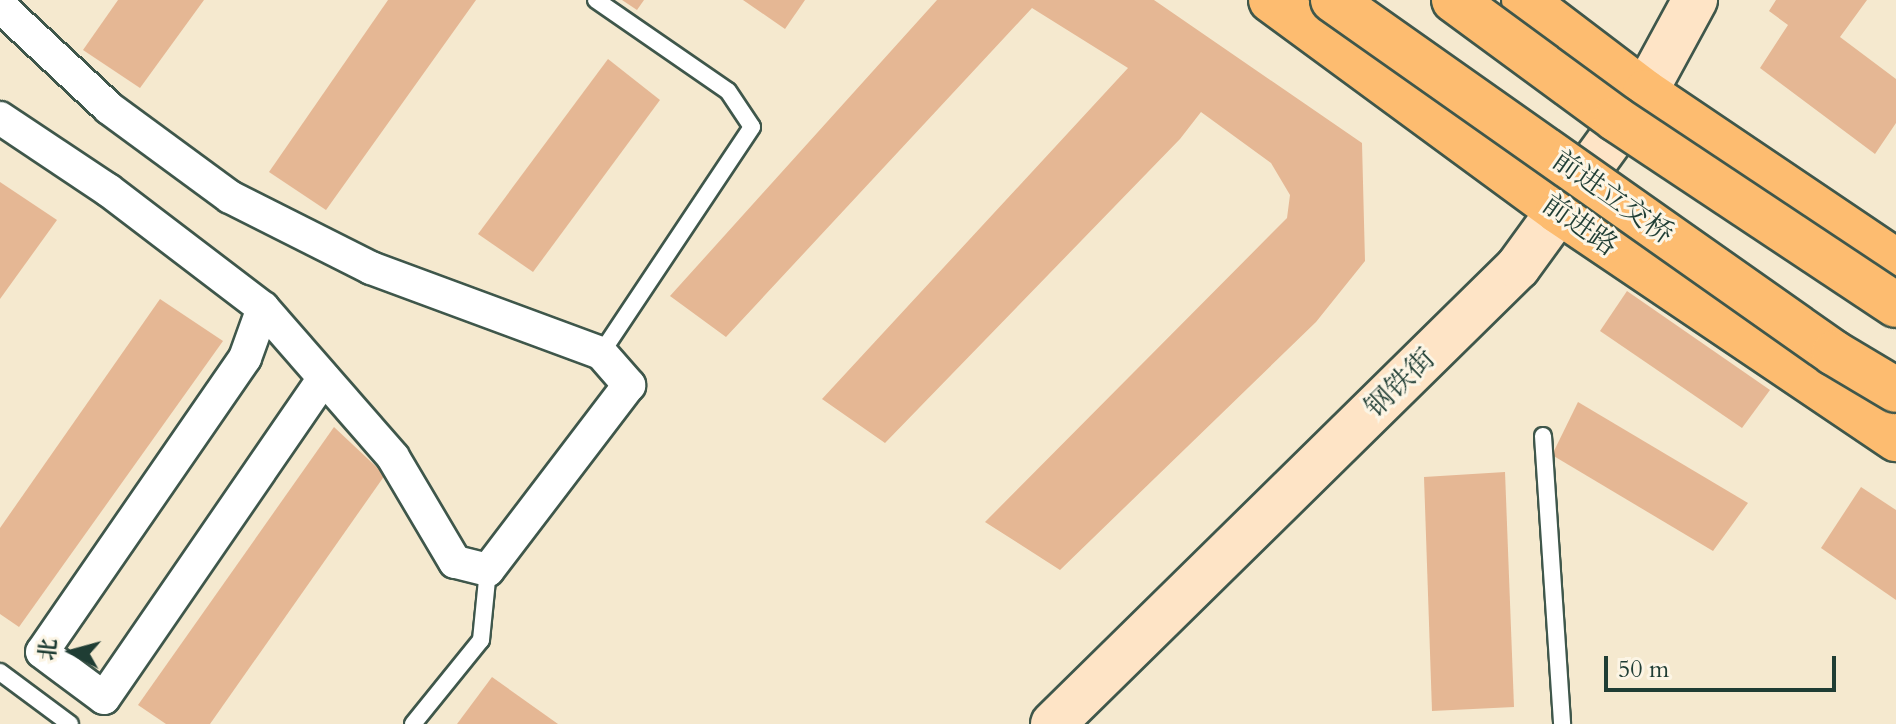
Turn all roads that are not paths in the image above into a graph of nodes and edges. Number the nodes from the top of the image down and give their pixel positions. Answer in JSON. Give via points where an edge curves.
{"nodes":[{"id":1,"x":596,"y":0,"type":"edge"},
{"id":2,"x":1271,"y":0,"type":"edge"},
{"id":3,"x":1333,"y":0,"type":"edge"},
{"id":4,"x":1454,"y":0,"type":"edge"},
{"id":5,"x":1524,"y":0,"type":"edge"},
{"id":6,"x":1695,"y":0,"type":"edge"},
{"id":7,"x":0,"y":6,"type":"edge"},
{"id":8,"x":1645,"y":92,"type":"junction"},
{"id":9,"x":0,"y":118,"type":"edge"},
{"id":10,"x":1558,"y":211,"type":"junction"},
{"id":11,"x":1896,"y":261,"type":"edge"},
{"id":12,"x":1896,"y":305,"type":"edge"},
{"id":13,"x":263,"y":308,"type":"junction"},
{"id":14,"x":601,"y":353,"type":"junction"},
{"id":15,"x":324,"y":378,"type":"junction"},
{"id":16,"x":1896,"y":390,"type":"edge"},
{"id":17,"x":1543,"y":436,"type":"dead end"},
{"id":18,"x":1896,"y":439,"type":"edge"},
{"id":19,"x":488,"y":570,"type":"junction"},
{"id":20,"x":0,"y":672,"type":"edge"},
{"id":21,"x":70,"y":724,"type":"edge"},
{"id":22,"x":413,"y":724,"type":"edge"},
{"id":23,"x":1053,"y":724,"type":"edge"},
{"id":24,"x":1562,"y":724,"type":"edge"}],
"edges":[{"from":1,"to":14,"type":"lane","via":[[728,91],[752,127]]},
{"from":2,"to":10,"type":"highway","name":"前进路"},
{"from":3,"to":16,"type":"highway","name":"前进立交桥","bridge":true,"via":[[1834,353]]},
{"from":4,"to":12,"type":"highway","bridge":true,"via":[[1616,119]]},
{"from":5,"to":8,"type":"highway"},
{"from":6,"to":8,"type":"street","name":"钢铁街"},
{"from":7,"to":14,"type":"street","via":[[109,108],[230,197],[371,268]]},
{"from":8,"to":10,"type":"street","name":"钢铁街"},
{"from":8,"to":11,"type":"highway"},
{"from":9,"to":13,"type":"street","via":[[108,190]]},
{"from":10,"to":18,"type":"highway","name":"前进路"},
{"from":10,"to":23,"type":"street","name":"钢铁街","via":[[1518,267]]},
{"from":13,"to":15,"type":"street"},
{"from":13,"to":15,"type":"street","via":[[245,358],[42,652],[104,698]]},
{"from":14,"to":19,"type":"street","via":[[629,385]]},
{"from":15,"to":19,"type":"street","via":[[393,457],[455,562]]},
{"from":17,"to":24,"type":"lane"},
{"from":19,"to":22,"type":"lane","via":[[481,640]]},
{"from":20,"to":21,"type":"lane"}]}
